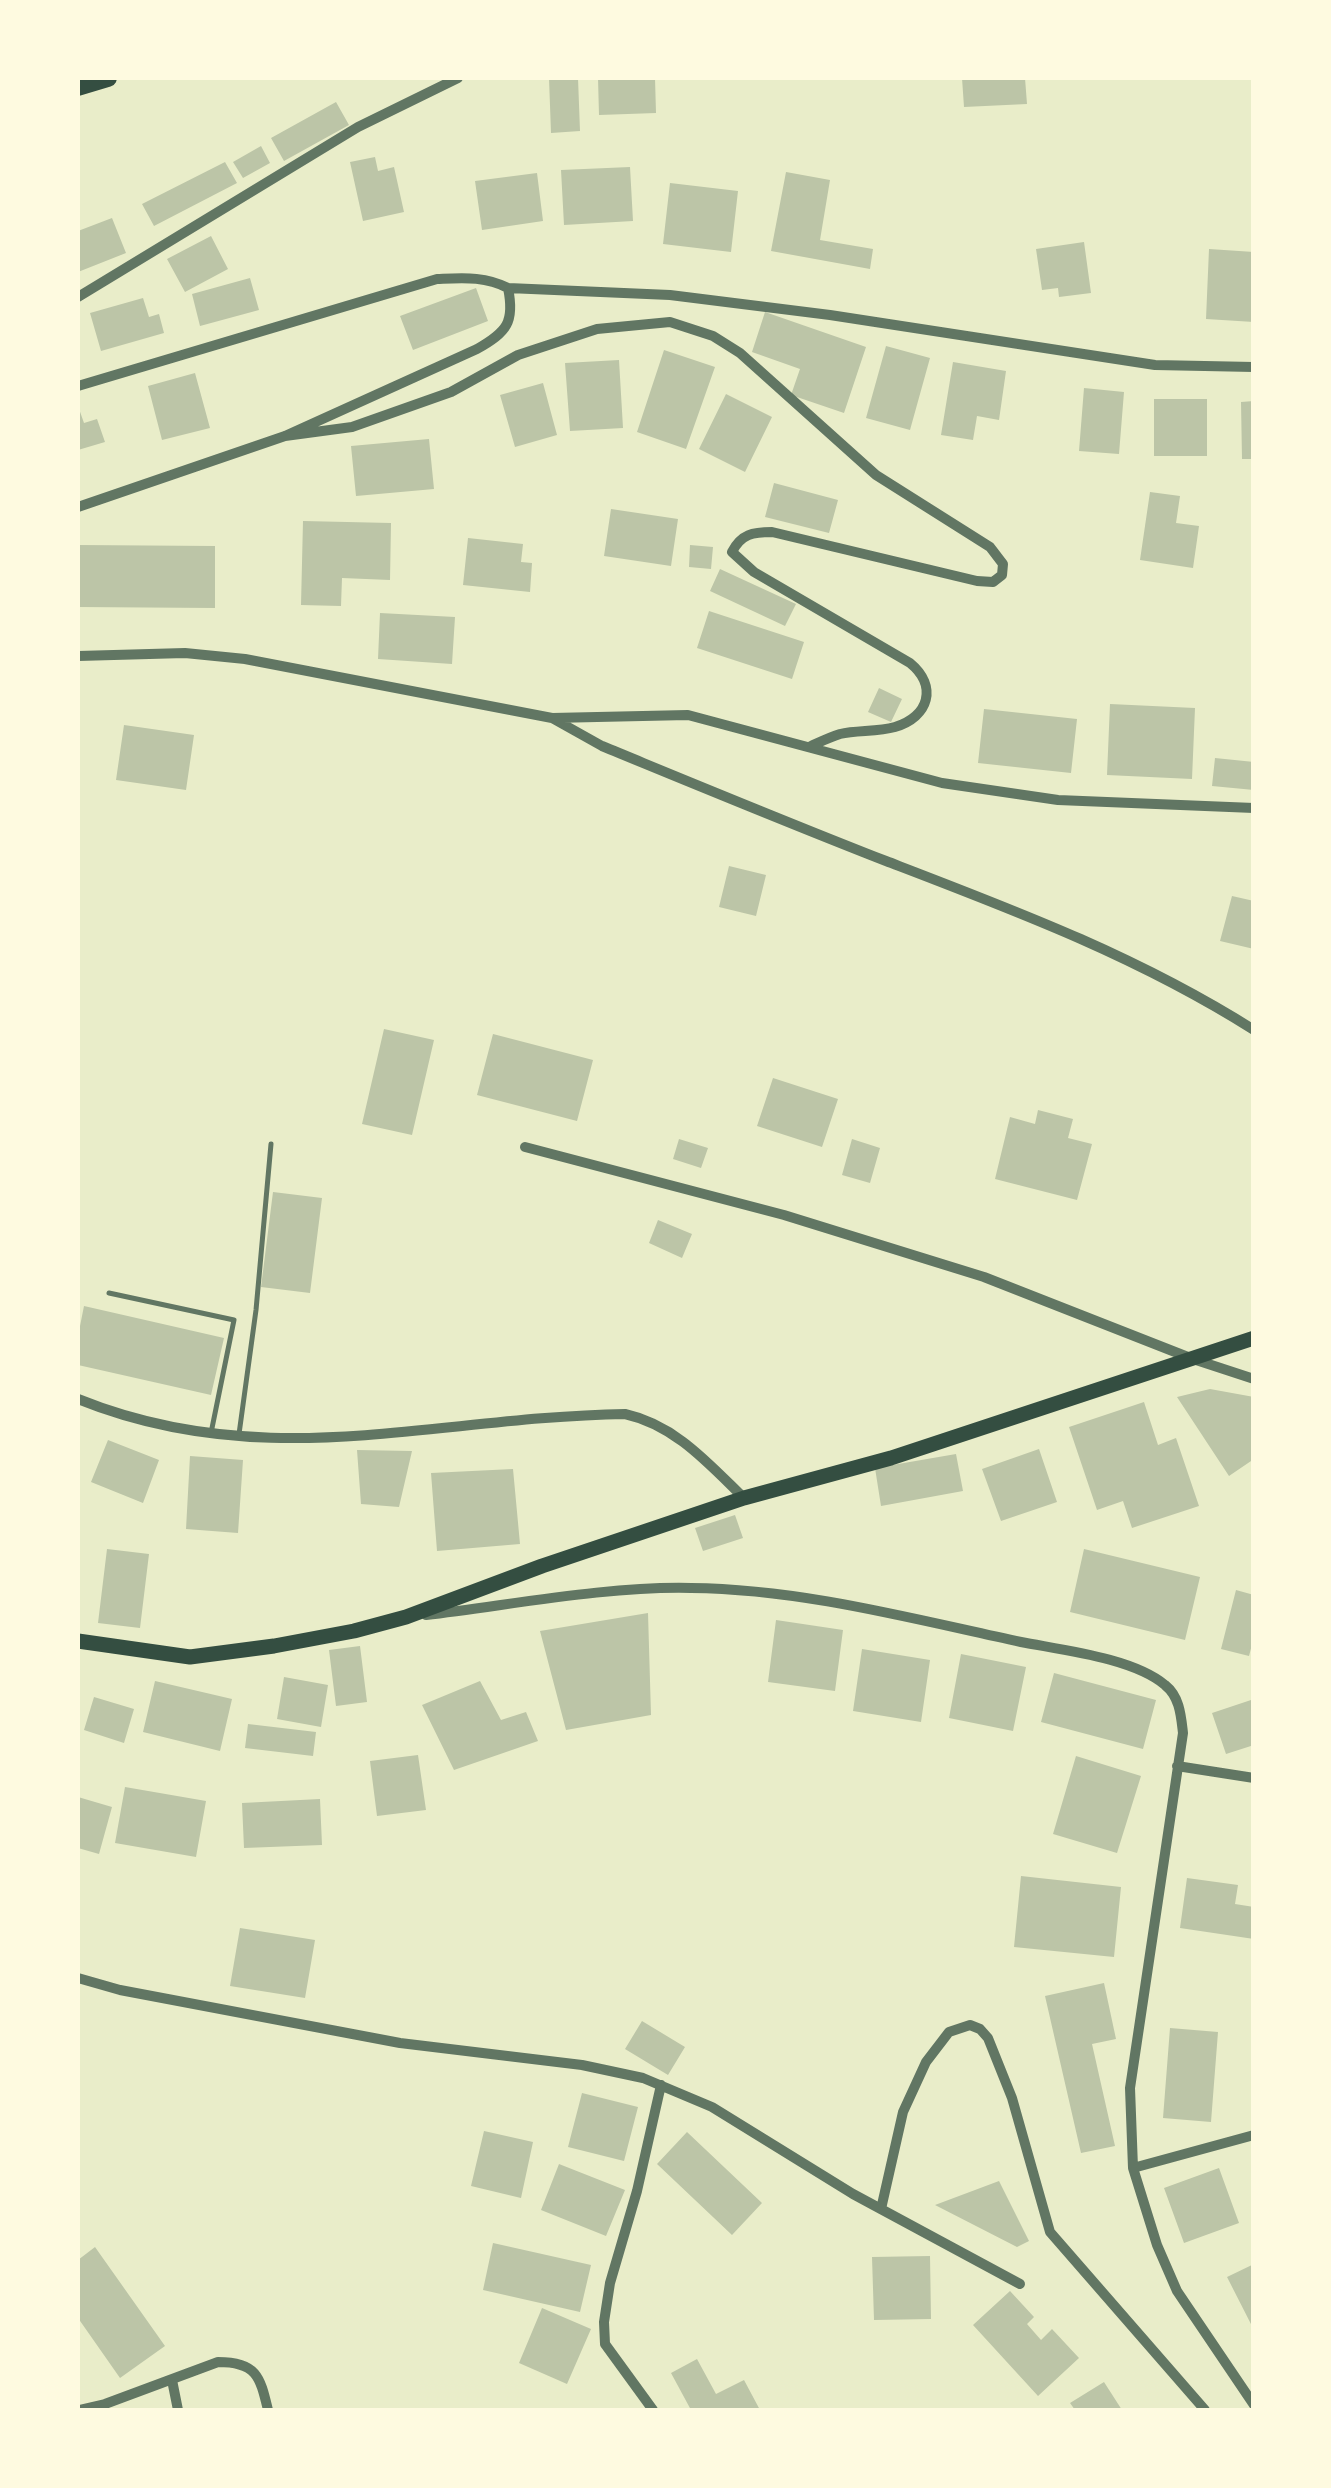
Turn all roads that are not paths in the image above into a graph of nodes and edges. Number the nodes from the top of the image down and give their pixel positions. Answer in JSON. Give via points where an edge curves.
{"nodes":[{"id":1,"x":108,"y":78,"type":"edge"},
{"id":2,"x":458,"y":78,"type":"edge"},
{"id":3,"x":78,"y":87,"type":"edge"},
{"id":4,"x":508,"y":288,"type":"junction"},
{"id":5,"x":78,"y":297,"type":"edge"},
{"id":6,"x":1254,"y":367,"type":"edge"},
{"id":7,"x":78,"y":386,"type":"edge"},
{"id":8,"x":284,"y":436,"type":"junction"},
{"id":9,"x":78,"y":507,"type":"edge"},
{"id":10,"x":78,"y":656,"type":"edge"},
{"id":11,"x":552,"y":718,"type":"junction"},
{"id":12,"x":811,"y":746,"type":"junction"},
{"id":13,"x":1254,"y":808,"type":"edge"},
{"id":14,"x":1254,"y":1030,"type":"edge"},
{"id":15,"x":271,"y":1144,"type":"dead end"},
{"id":16,"x":525,"y":1147,"type":"dead end"},
{"id":17,"x":109,"y":1293,"type":"dead end"},
{"id":18,"x":1254,"y":1338,"type":"edge"},
{"id":19,"x":1192,"y":1359,"type":"junction"},
{"id":20,"x":1254,"y":1378,"type":"edge"},
{"id":21,"x":78,"y":1398,"type":"edge"},
{"id":22,"x":211,"y":1433,"type":"junction"},
{"id":23,"x":239,"y":1438,"type":"junction"},
{"id":24,"x":744,"y":1498,"type":"junction"},
{"id":25,"x":406,"y":1618,"type":"junction"},
{"id":26,"x":78,"y":1640,"type":"edge"},
{"id":27,"x":1178,"y":1766,"type":"junction"},
{"id":28,"x":1254,"y":1778,"type":"edge"},
{"id":29,"x":78,"y":1978,"type":"edge"},
{"id":30,"x":661,"y":2085,"type":"junction"},
{"id":31,"x":1254,"y":2135,"type":"edge"},
{"id":32,"x":1133,"y":2168,"type":"junction"},
{"id":33,"x":881,"y":2209,"type":"junction"},
{"id":34,"x":1020,"y":2284,"type":"dead end"},
{"id":35,"x":172,"y":2380,"type":"junction"},
{"id":36,"x":1254,"y":2405,"type":"edge"},
{"id":37,"x":79,"y":2410,"type":"edge"},
{"id":38,"x":178,"y":2410,"type":"edge"},
{"id":39,"x":268,"y":2410,"type":"edge"},
{"id":40,"x":653,"y":2410,"type":"edge"},
{"id":41,"x":1205,"y":2410,"type":"edge"}],
"edges":[{"from":1,"to":3,"type":"main road"},
{"from":2,"to":5,"type":"street","via":[[358,127]]},
{"from":4,"to":6,"type":"street","via":[[670,296],[1155,365]]},
{"from":4,"to":7,"type":"street","via":[[476,278],[437,279]]},
{"from":4,"to":8,"type":"street","via":[[512,310],[495,339]]},
{"from":8,"to":9,"type":"street"},
{"from":8,"to":12,"type":"street","via":[[352,428],[597,329],[670,322],[713,336],[876,475],[990,546],[1003,564],[993,582],[977,582],[772,532],[752,532],[738,541],[732,552],[754,572],[910,663],[928,685],[923,706],[905,723]]},
{"from":10,"to":11,"type":"street","via":[[245,659]]},
{"from":11,"to":12,"type":"street","via":[[688,714]]},
{"from":11,"to":14,"type":"street","via":[[602,746],[1172,980]]},
{"from":12,"to":13,"type":"street","via":[[942,783],[1058,800]]},
{"from":15,"to":23,"type":"lane"},
{"from":16,"to":19,"type":"street","via":[[784,1215],[984,1277]]},
{"from":17,"to":22,"type":"lane","via":[[234,1320]]},
{"from":18,"to":19,"type":"main road"},
{"from":19,"to":20,"type":"street"},
{"from":19,"to":24,"type":"main road","via":[[890,1458]]},
{"from":21,"to":22,"type":"street"},
{"from":22,"to":23,"type":"street"},
{"from":23,"to":24,"type":"street","via":[[376,1436],[625,1414],[671,1432]]},
{"from":24,"to":25,"type":"main road"},
{"from":25,"to":26,"type":"main road","via":[[190,1656]]},
{"from":25,"to":27,"type":"street","via":[[691,1588],[896,1615],[1138,1670],[1167,1686],[1180,1707]]},
{"from":27,"to":28,"type":"street"},
{"from":27,"to":32,"type":"street","via":[[1130,2088]]},
{"from":29,"to":30,"type":"street","via":[[176,2002],[400,2043],[582,2065]]},
{"from":30,"to":33,"type":"street","via":[[712,2107]]},
{"from":30,"to":40,"type":"street","via":[[604,2322],[605,2344]]},
{"from":31,"to":32,"type":"street"},
{"from":32,"to":36,"type":"street","via":[[1177,2291]]},
{"from":33,"to":34,"type":"street"},
{"from":33,"to":41,"type":"street","via":[[904,2112],[926,2062],[948,2032],[980,2029],[1012,2098],[1050,2232]]},
{"from":35,"to":37,"type":"street"},
{"from":35,"to":38,"type":"street"},
{"from":35,"to":39,"type":"street","via":[[218,2362],[238,2362],[254,2370]]}]}
